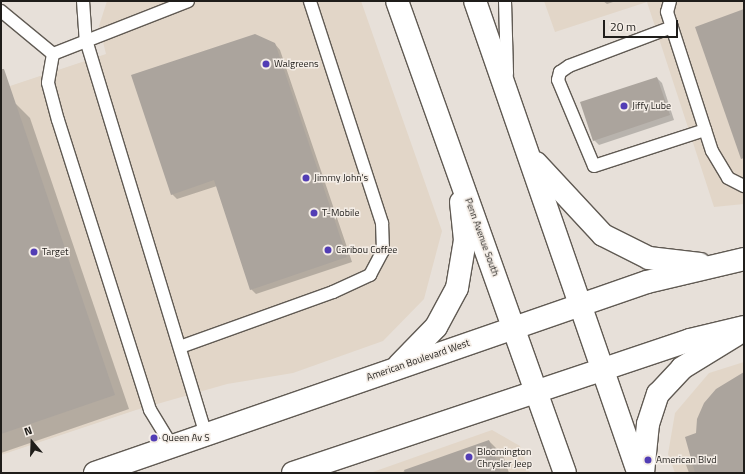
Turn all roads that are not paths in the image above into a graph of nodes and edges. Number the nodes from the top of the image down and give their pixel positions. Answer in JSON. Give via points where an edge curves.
{"nodes":[{"id":1,"x":83,"y":1,"type":"edge"},
{"id":2,"x":188,"y":1,"type":"edge"},
{"id":3,"x":310,"y":1,"type":"edge"},
{"id":4,"x":397,"y":1,"type":"edge"},
{"id":5,"x":475,"y":1,"type":"edge"},
{"id":6,"x":505,"y":1,"type":"edge"},
{"id":7,"x":670,"y":1,"type":"edge"},
{"id":8,"x":1,"y":11,"type":"edge"},
{"id":9,"x":672,"y":27,"type":"junction"},
{"id":10,"x":86,"y":40,"type":"junction"},
{"id":11,"x":53,"y":54,"type":"junction"},
{"id":12,"x":508,"y":92,"type":"junction"},
{"id":13,"x":705,"y":130,"type":"junction"},
{"id":14,"x":530,"y":157,"type":"junction"},
{"id":15,"x":456,"y":166,"type":"junction"},
{"id":16,"x":744,"y":186,"type":"edge"},
{"id":17,"x":744,"y":259,"type":"edge"},
{"id":18,"x":711,"y":265,"type":"junction"},
{"id":19,"x":581,"y":304,"type":"junction"},
{"id":20,"x":514,"y":327,"type":"junction"},
{"id":21,"x":744,"y":329,"type":"edge"},
{"id":22,"x":180,"y":347,"type":"junction"},
{"id":23,"x":396,"y":368,"type":"junction"},
{"id":24,"x":604,"y":369,"type":"junction"},
{"id":25,"x":537,"y":392,"type":"junction"},
{"id":26,"x":206,"y":434,"type":"junction"},
{"id":27,"x":172,"y":446,"type":"junction"},
{"id":28,"x":95,"y":473,"type":"edge"},
{"id":29,"x":294,"y":473,"type":"edge"},
{"id":30,"x":565,"y":473,"type":"edge"},
{"id":31,"x":638,"y":473,"type":"edge"},
{"id":32,"x":643,"y":473,"type":"edge"}],
"edges":[{"from":1,"to":10,"type":"lane"},
{"from":2,"to":10,"type":"lane"},
{"from":3,"to":22,"type":"lane","via":[[382,223],[383,251],[370,275],[333,292]]},
{"from":4,"to":15,"type":"main road","name":"Penn Avenue South"},
{"from":5,"to":12,"type":"main road"},
{"from":6,"to":12,"type":"lane"},
{"from":7,"to":9,"type":"lane","via":[[667,12]]},
{"from":8,"to":11,"type":"lane"},
{"from":9,"to":13,"type":"lane"},
{"from":9,"to":13,"type":"lane","via":[[569,66],[560,72],[558,80],[594,166]]},
{"from":10,"to":11,"type":"lane"},
{"from":10,"to":22,"type":"lane"},
{"from":11,"to":27,"type":"lane","via":[[48,83],[58,120],[150,410]]},
{"from":12,"to":14,"type":"main road"},
{"from":13,"to":16,"type":"lane","via":[[712,151],[728,178]]},
{"from":14,"to":18,"type":"main road","via":[[603,235],[649,258]]},
{"from":14,"to":19,"type":"main road"},
{"from":15,"to":20,"type":"main road","name":"Penn Avenue South"},
{"from":15,"to":23,"type":"main road","via":[[465,240],[457,288],[436,327]]},
{"from":17,"to":18,"type":"main road","name":"American Boulevard West"},
{"from":18,"to":19,"type":"main road","name":"American Boulevard West","via":[[646,282]]},
{"from":19,"to":20,"type":"main road","name":"American Boulevard West"},
{"from":19,"to":24,"type":"main road"},
{"from":20,"to":23,"type":"main road","name":"American Boulevard West"},
{"from":20,"to":25,"type":"main road","name":"Penn Avenue South"},
{"from":21,"to":24,"type":"main road","via":[[690,340]]},
{"from":21,"to":32,"type":"main road","via":[[682,368],[658,394],[648,424]]},
{"from":22,"to":26,"type":"lane"},
{"from":23,"to":26,"type":"main road","name":"American Boulevard West"},
{"from":24,"to":25,"type":"main road"},
{"from":24,"to":31,"type":"main road"},
{"from":25,"to":29,"type":"main road"},
{"from":25,"to":30,"type":"main road","name":"Penn Avenue South"},
{"from":26,"to":27,"type":"main road","name":"American Boulevard West"},
{"from":27,"to":28,"type":"main road","name":"American Boulevard West"}]}
